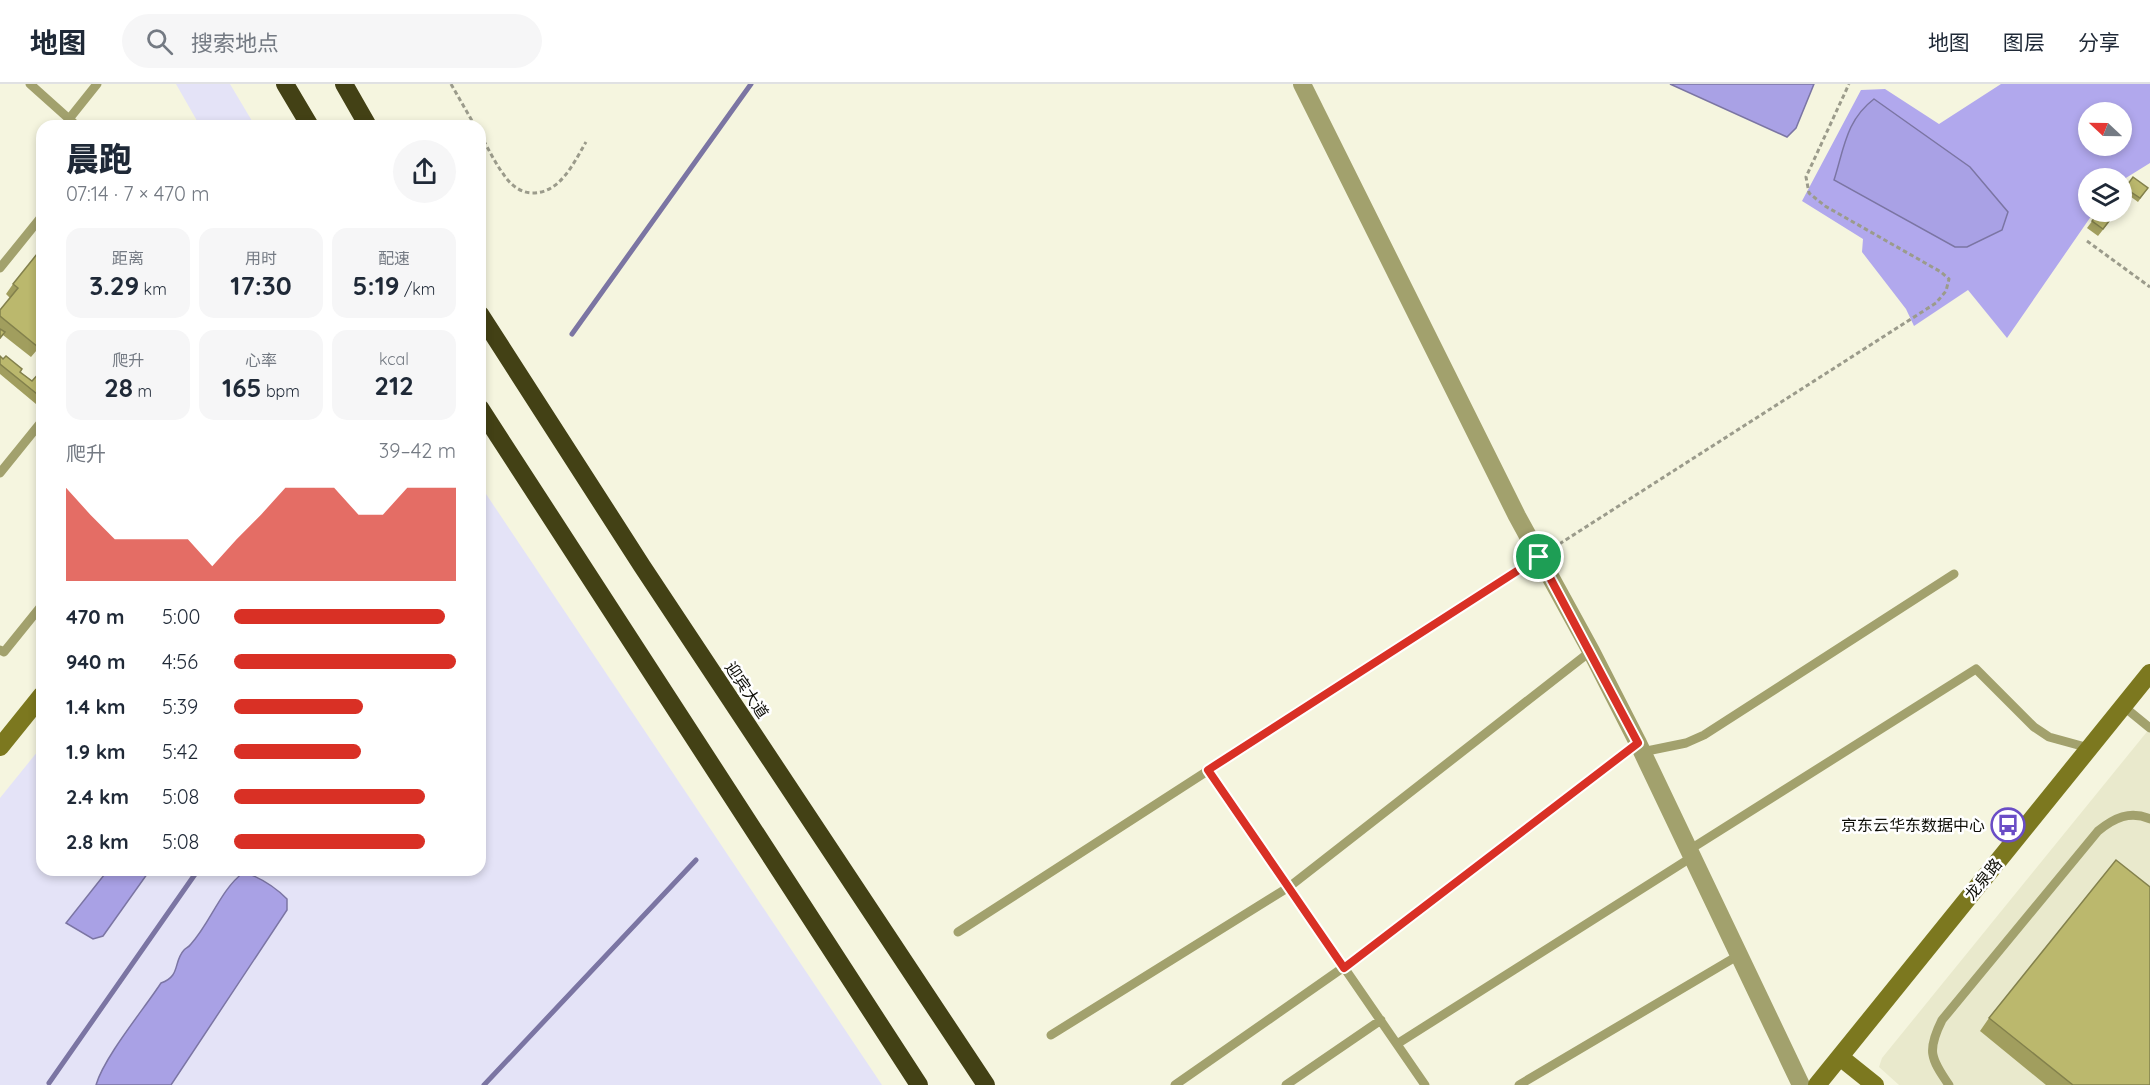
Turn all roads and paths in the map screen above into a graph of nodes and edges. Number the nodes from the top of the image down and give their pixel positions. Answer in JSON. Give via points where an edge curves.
{"nodes":[{"id":1,"x":30,"y":84,"type":"edge"},
{"id":2,"x":97,"y":84,"type":"edge"},
{"id":3,"x":285,"y":84,"type":"edge"},
{"id":4,"x":344,"y":84,"type":"edge"},
{"id":5,"x":451,"y":84,"type":"edge"},
{"id":6,"x":1302,"y":84,"type":"edge"},
{"id":7,"x":1849,"y":84,"type":"edge"},
{"id":8,"x":69,"y":119,"type":"joint"},
{"id":9,"x":306,"y":120,"type":"edge"},
{"id":10,"x":365,"y":120,"type":"edge"},
{"id":11,"x":472,"y":120,"type":"edge"},
{"id":12,"x":586,"y":142,"type":"dead end"},
{"id":13,"x":486,"y":144,"type":"edge"},
{"id":14,"x":36,"y":223,"type":"edge"},
{"id":15,"x":2086,"y":241,"type":"dead end"},
{"id":16,"x":0,"y":268,"type":"edge"},
{"id":17,"x":2150,"y":287,"type":"edge"},
{"id":18,"x":486,"y":323,"type":"edge"},
{"id":19,"x":486,"y":417,"type":"edge"},
{"id":20,"x":36,"y":428,"type":"edge"},
{"id":21,"x":0,"y":473,"type":"edge"},
{"id":22,"x":1539,"y":557,"type":"junction"},
{"id":23,"x":1954,"y":574,"type":"dead end"},
{"id":24,"x":36,"y":612,"type":"edge"},
{"id":25,"x":0,"y":650,"type":"edge"},
{"id":26,"x":1591,"y":651,"type":"junction"},
{"id":27,"x":2150,"y":673,"type":"edge"},
{"id":28,"x":36,"y":702,"type":"edge"},
{"id":29,"x":2123,"y":706,"type":"junction"},
{"id":30,"x":2150,"y":728,"type":"edge"},
{"id":31,"x":0,"y":747,"type":"edge"},
{"id":32,"x":1640,"y":748,"type":"junction"},
{"id":33,"x":2089,"y":748,"type":"junction"},
{"id":34,"x":1208,"y":770,"type":"junction"},
{"id":35,"x":2149,"y":816,"type":"edge"},
{"id":36,"x":1690,"y":854,"type":"junction"},
{"id":37,"x":1289,"y":888,"type":"junction"},
{"id":38,"x":958,"y":932,"type":"dead end"},
{"id":39,"x":1739,"y":955,"type":"junction"},
{"id":40,"x":1344,"y":968,"type":"junction"},
{"id":41,"x":1381,"y":1020,"type":"junction"},
{"id":42,"x":1051,"y":1035,"type":"dead end"},
{"id":43,"x":1397,"y":1044,"type":"junction"},
{"id":44,"x":1840,"y":1057,"type":"junction"},
{"id":45,"x":920,"y":1085,"type":"edge"},
{"id":46,"x":986,"y":1085,"type":"edge"},
{"id":47,"x":1174,"y":1085,"type":"edge"},
{"id":48,"x":1286,"y":1085,"type":"edge"},
{"id":49,"x":1425,"y":1085,"type":"edge"},
{"id":50,"x":1519,"y":1085,"type":"edge"},
{"id":51,"x":1801,"y":1085,"type":"edge"},
{"id":52,"x":1817,"y":1085,"type":"edge"},
{"id":53,"x":1875,"y":1085,"type":"edge"},
{"id":54,"x":1949,"y":1085,"type":"edge"}],
"edges":[{"from":1,"to":8,"type":"lane"},
{"from":2,"to":8,"type":"lane"},
{"from":3,"to":9,"type":"highway"},
{"from":4,"to":10,"type":"highway"},
{"from":5,"to":11,"type":"path"},
{"from":6,"to":22,"type":"street"},
{"from":7,"to":22,"type":"path","via":[[1806,177],[1809,193],[1941,272],[1949,279],[1946,291],[1936,303]]},
{"from":12,"to":13,"type":"path","via":[[571,169],[555,186],[540,193],[514,187]]},
{"from":14,"to":16,"type":"lane"},
{"from":15,"to":17,"type":"path"},
{"from":18,"to":46,"type":"highway","name":"迎宾大道"},
{"from":19,"to":45,"type":"highway"},
{"from":20,"to":21,"type":"lane"},
{"from":22,"to":26,"type":"street"},
{"from":22,"to":34,"type":"lane"},
{"from":23,"to":32,"type":"lane","via":[[1704,735],[1686,743]]},
{"from":24,"to":25,"type":"lane","via":[[3,652]]},
{"from":26,"to":32,"type":"street"},
{"from":26,"to":37,"type":"lane"},
{"from":27,"to":29,"type":"street","name":"龙泉路"},
{"from":28,"to":31,"type":"street"},
{"from":29,"to":30,"type":"lane"},
{"from":29,"to":33,"type":"street","name":"龙泉路"},
{"from":32,"to":36,"type":"street"},
{"from":32,"to":40,"type":"lane"},
{"from":33,"to":36,"type":"lane","via":[[2049,737],[2034,727],[1976,669]]},
{"from":33,"to":44,"type":"street","name":"龙泉路"},
{"from":34,"to":37,"type":"lane"},
{"from":34,"to":38,"type":"lane"},
{"from":35,"to":54,"type":"lane","via":[[2125,815],[2112,819],[2098,831],[1942,1020],[1931,1051]]},
{"from":36,"to":39,"type":"street"},
{"from":36,"to":43,"type":"lane"},
{"from":37,"to":40,"type":"lane"},
{"from":37,"to":42,"type":"lane"},
{"from":39,"to":50,"type":"lane"},
{"from":39,"to":51,"type":"street"},
{"from":40,"to":41,"type":"lane"},
{"from":40,"to":47,"type":"lane"},
{"from":41,"to":43,"type":"lane"},
{"from":41,"to":48,"type":"lane"},
{"from":43,"to":49,"type":"lane"},
{"from":44,"to":52,"type":"street","name":"龙泉路"},
{"from":44,"to":53,"type":"street"}]}
